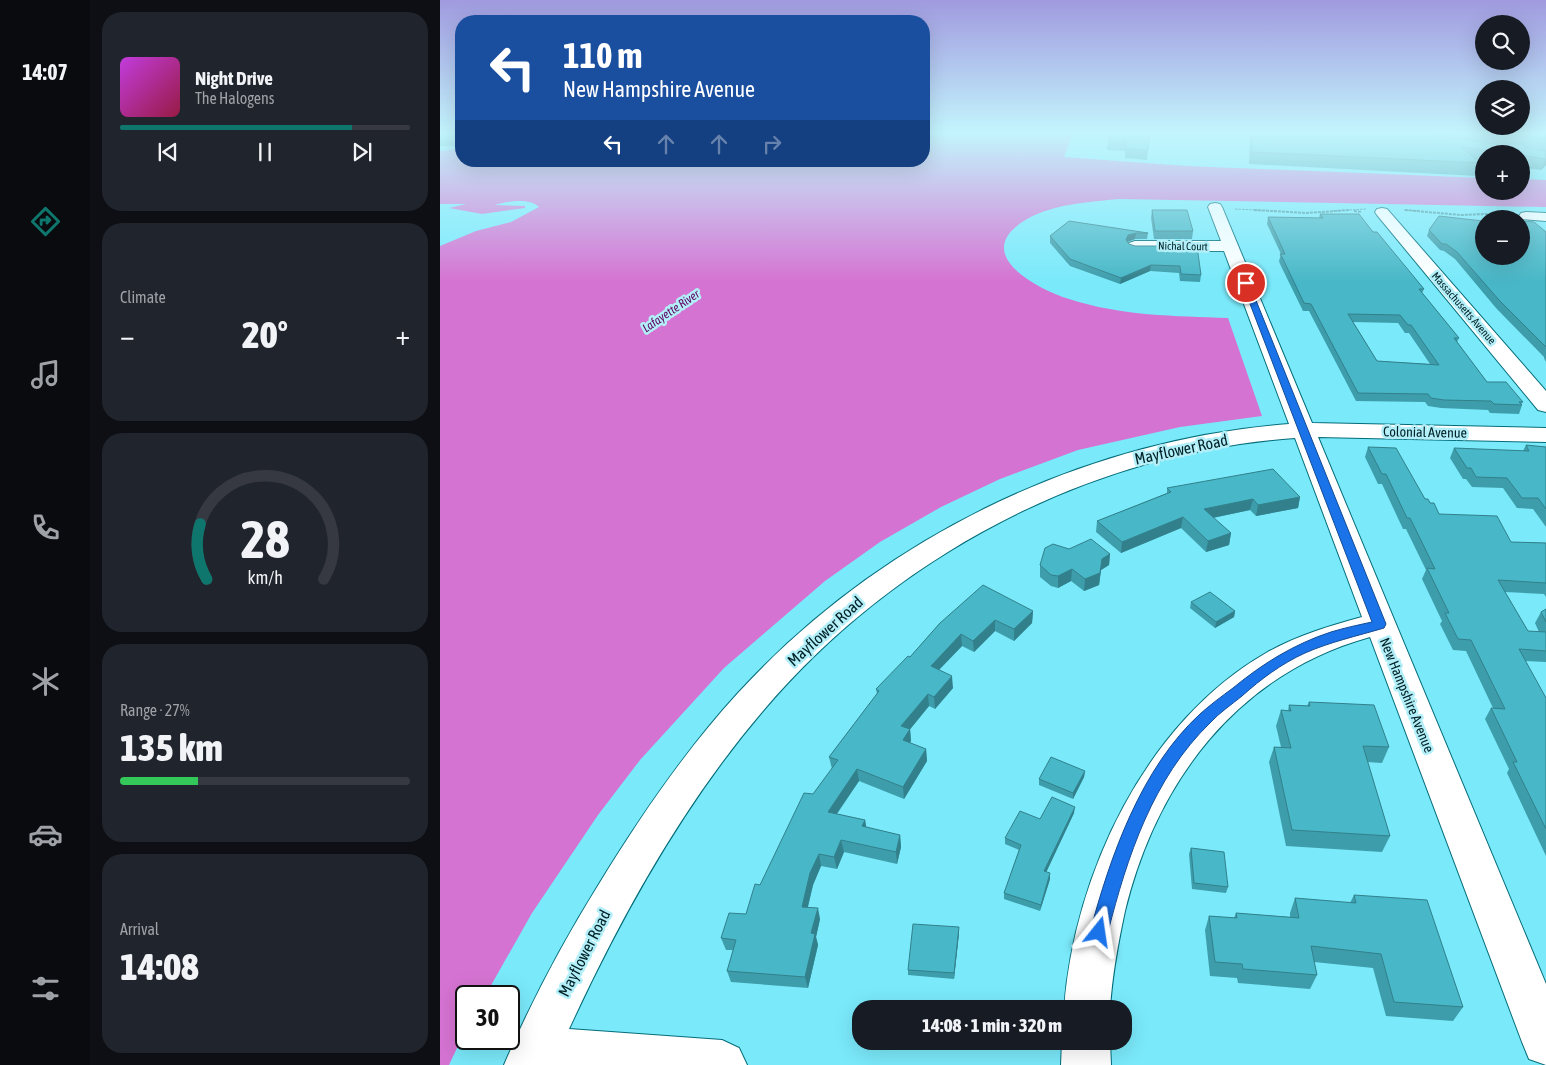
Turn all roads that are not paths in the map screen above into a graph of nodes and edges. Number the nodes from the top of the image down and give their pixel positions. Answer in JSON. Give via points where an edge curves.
{"nodes":[{"id":1,"x":1215,"y":207,"type":"dead end"},
{"id":2,"x":1362,"y":212,"type":"road end"},
{"id":3,"x":1382,"y":212,"type":"junction"},
{"id":4,"x":1410,"y":212,"type":"dead end"},
{"id":5,"x":1530,"y":216,"type":"edge"},
{"id":6,"x":1546,"y":218,"type":"edge"},
{"id":7,"x":1135,"y":246,"type":"edge"},
{"id":8,"x":1231,"y":246,"type":"junction"},
{"id":9,"x":1546,"y":404,"type":"edge"},
{"id":10,"x":1303,"y":430,"type":"junction"},
{"id":11,"x":1546,"y":435,"type":"edge"},
{"id":12,"x":1379,"y":624,"type":"junction"},
{"id":13,"x":1088,"y":1000,"type":"edge"},
{"id":14,"x":1546,"y":1042,"type":"edge"},
{"id":15,"x":1086,"y":1050,"type":"edge"},
{"id":16,"x":532,"y":1058,"type":"edge"},
{"id":17,"x":722,"y":1065,"type":"edge"},
{"id":18,"x":1086,"y":1065,"type":"edge"}],
"edges":[{"from":1,"to":8,"type":"street","name":"New Hampshire Avenue"},
{"from":2,"to":3,"type":"street"},
{"from":3,"to":4,"type":"street"},
{"from":3,"to":9,"type":"street","name":"Massachusetts Avenue"},
{"from":5,"to":6,"type":"street"},
{"from":7,"to":8,"type":"street","name":"Nichal Court"},
{"from":8,"to":10,"type":"street","name":"New Hampshire Avenue"},
{"from":10,"to":11,"type":"street","name":"Colonial Avenue"},
{"from":10,"to":12,"type":"street","name":"New Hampshire Avenue"},
{"from":10,"to":16,"type":"street","name":"Mayflower Road","via":[[1222,439],[1164,451],[1065,482],[1014,503],[952,536],[859,600],[761,691],[701,762],[647,840],[592,935]]},
{"from":12,"to":13,"type":"street","via":[[1334,636],[1264,670],[1204,719],[1178,750],[1154,786],[1132,829],[1113,879],[1099,932]]},
{"from":12,"to":14,"type":"street","name":"New Hampshire Avenue"},
{"from":15,"to":18,"type":"street"},
{"from":16,"to":17,"type":"street"}]}
